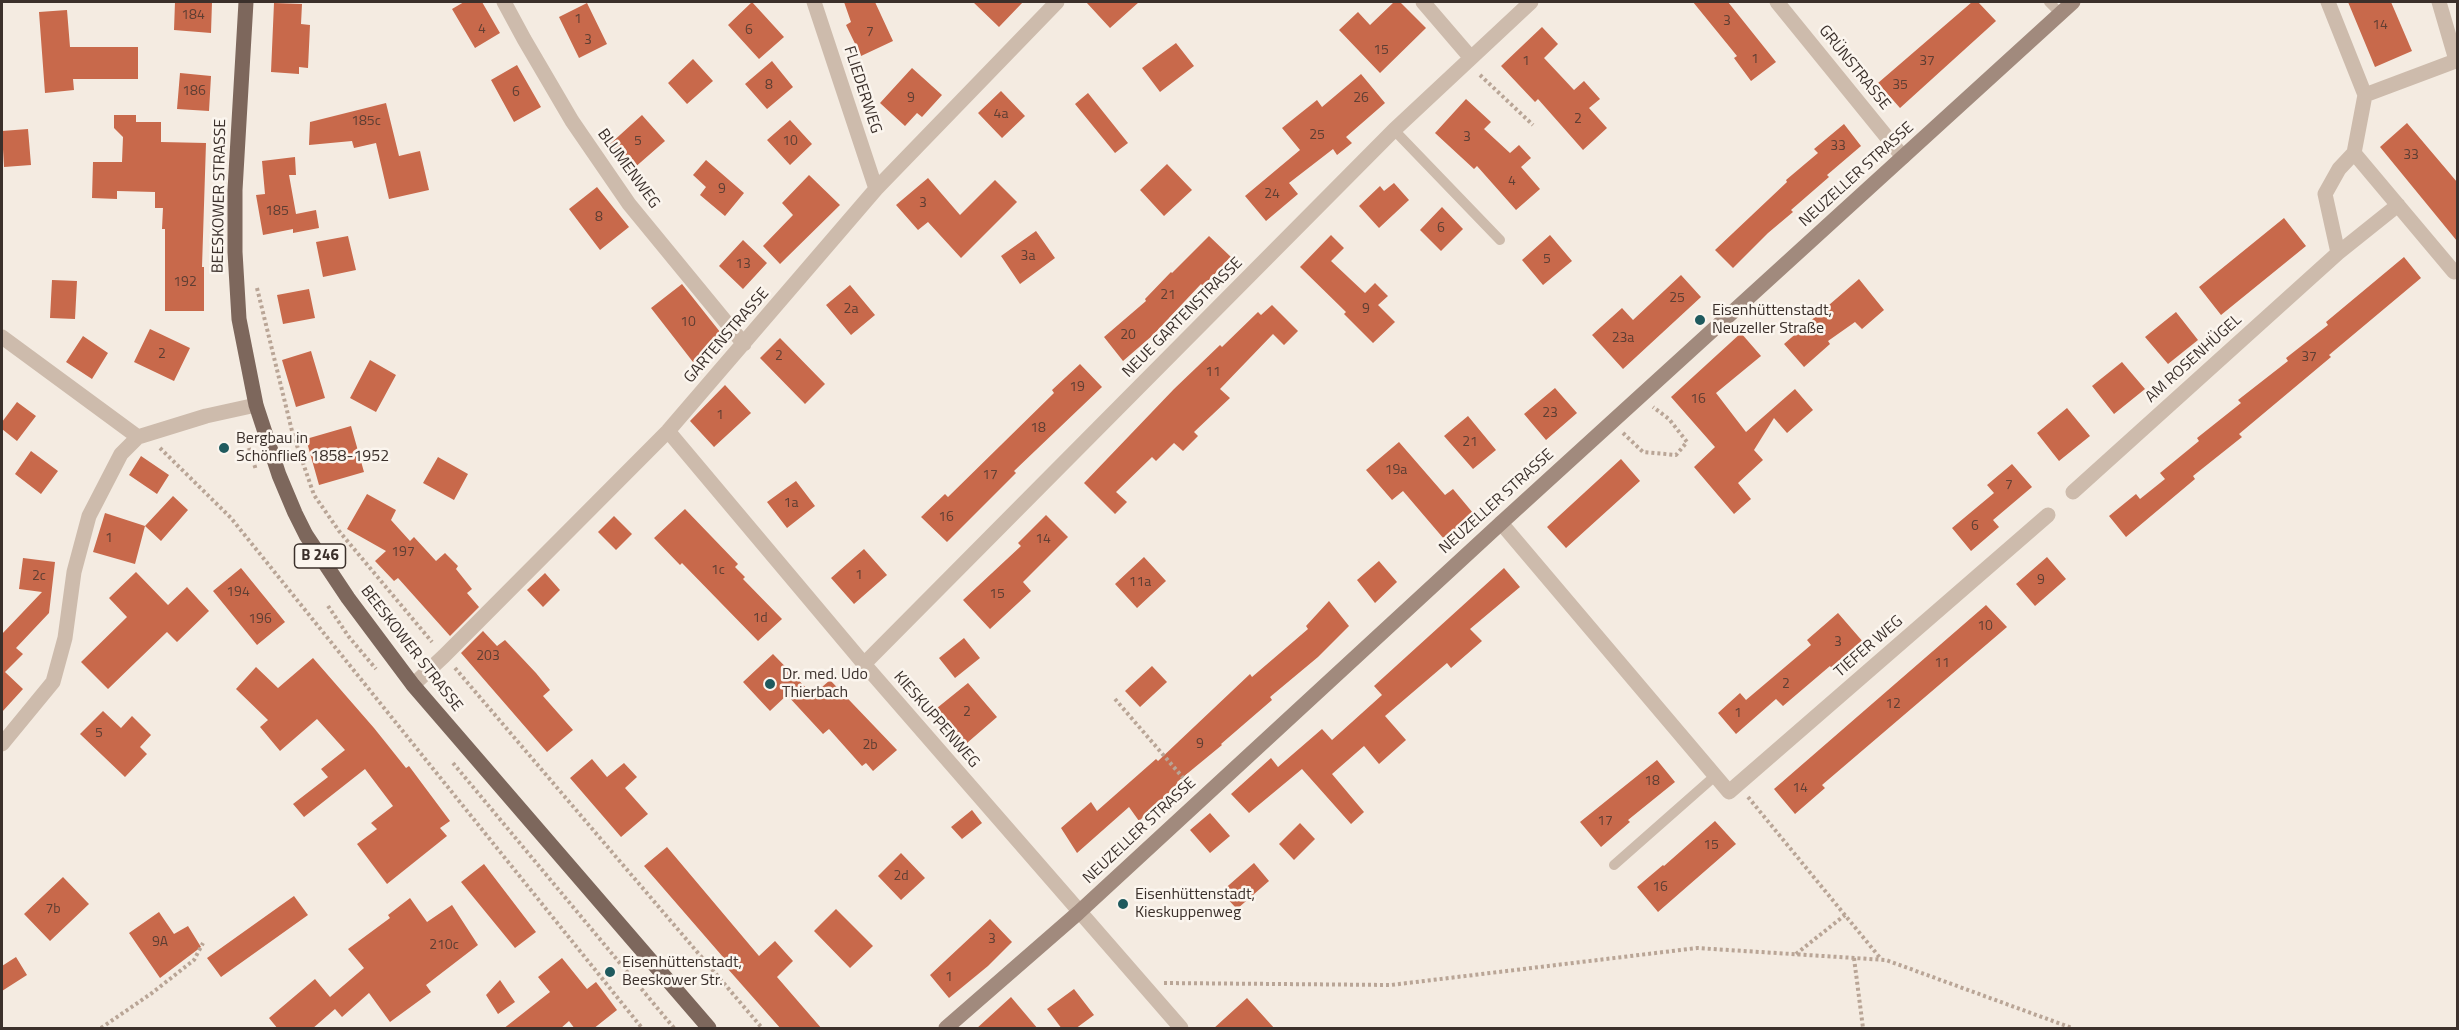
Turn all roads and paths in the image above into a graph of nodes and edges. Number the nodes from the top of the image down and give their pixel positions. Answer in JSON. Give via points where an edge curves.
{"nodes":[{"id":1,"x":246,"y":2,"type":"edge"},
{"id":2,"x":504,"y":2,"type":"edge"},
{"id":3,"x":814,"y":2,"type":"edge"},
{"id":4,"x":1058,"y":2,"type":"edge"},
{"id":5,"x":1423,"y":2,"type":"edge"},
{"id":6,"x":1531,"y":2,"type":"edge"},
{"id":7,"x":1777,"y":2,"type":"edge"},
{"id":8,"x":2049,"y":2,"type":"edge"},
{"id":9,"x":2073,"y":2,"type":"edge"},
{"id":10,"x":2328,"y":2,"type":"edge"},
{"id":11,"x":2439,"y":2,"type":"edge"},
{"id":12,"x":2060,"y":13,"type":"junction"},
{"id":13,"x":1468,"y":60,"type":"junction"},
{"id":14,"x":2457,"y":60,"type":"edge"},
{"id":15,"x":2365,"y":95,"type":"junction"},
{"id":16,"x":1533,"y":124,"type":"dead end"},
{"id":17,"x":1394,"y":130,"type":"junction"},
{"id":18,"x":2354,"y":153,"type":"junction"},
{"id":19,"x":1903,"y":157,"type":"junction"},
{"id":20,"x":876,"y":189,"type":"junction"},
{"id":21,"x":2398,"y":206,"type":"junction"},
{"id":22,"x":1500,"y":240,"type":"dead end"},
{"id":23,"x":2338,"y":253,"type":"junction"},
{"id":24,"x":2454,"y":272,"type":"dead end"},
{"id":25,"x":256,"y":281,"type":"dead end"},
{"id":26,"x":2,"y":337,"type":"edge"},
{"id":27,"x":744,"y":344,"type":"junction"},
{"id":28,"x":1640,"y":396,"type":"junction"},
{"id":29,"x":256,"y":405,"type":"junction"},
{"id":30,"x":1611,"y":422,"type":"junction"},
{"id":31,"x":668,"y":431,"type":"junction"},
{"id":32,"x":138,"y":437,"type":"junction"},
{"id":33,"x":247,"y":442,"type":"dead end"},
{"id":34,"x":258,"y":474,"type":"dead end"},
{"id":35,"x":2073,"y":492,"type":"dead end"},
{"id":36,"x":2048,"y":515,"type":"dead end"},
{"id":37,"x":1501,"y":523,"type":"junction"},
{"id":38,"x":326,"y":601,"type":"dead end"},
{"id":39,"x":444,"y":656,"type":"junction"},
{"id":40,"x":864,"y":664,"type":"junction"},
{"id":41,"x":377,"y":671,"type":"dead end"},
{"id":42,"x":413,"y":685,"type":"junction"},
{"id":43,"x":1115,"y":699,"type":"dead end"},
{"id":44,"x":2,"y":744,"type":"edge"},
{"id":45,"x":450,"y":759,"type":"dead end"},
{"id":46,"x":1715,"y":776,"type":"junction"},
{"id":47,"x":1738,"y":784,"type":"junction"},
{"id":48,"x":1201,"y":799,"type":"junction"},
{"id":49,"x":1614,"y":865,"type":"dead end"},
{"id":50,"x":1078,"y":913,"type":"junction"},
{"id":51,"x":1845,"y":915,"type":"junction"},
{"id":52,"x":203,"y":943,"type":"dead end"},
{"id":53,"x":1796,"y":954,"type":"junction"},
{"id":54,"x":1854,"y":958,"type":"junction"},
{"id":55,"x":1881,"y":959,"type":"junction"},
{"id":56,"x":1141,"y":983,"type":"junction"},
{"id":57,"x":101,"y":1029,"type":"edge"},
{"id":58,"x":642,"y":1029,"type":"edge"},
{"id":59,"x":674,"y":1029,"type":"edge"},
{"id":60,"x":709,"y":1029,"type":"edge"},
{"id":61,"x":762,"y":1029,"type":"edge"},
{"id":62,"x":946,"y":1029,"type":"edge"},
{"id":63,"x":1181,"y":1029,"type":"edge"},
{"id":64,"x":1863,"y":1029,"type":"edge"},
{"id":65,"x":2072,"y":1029,"type":"edge"}],
"edges":[{"from":1,"to":29,"type":"main road","name":"BEESKOWER STRASSE","number":"B 246","via":[[235,252],[239,319]]},
{"from":2,"to":27,"type":"street","name":"BLUMENWEG","via":[[572,121],[629,204]]},
{"from":3,"to":20,"type":"street","name":"FLIEDERWEG"},
{"from":4,"to":20,"type":"street","name":"GARTENSTRASSE"},
{"from":5,"to":13,"type":"street"},
{"from":6,"to":13,"type":"street","name":"NEUE GARTENSTRASSE"},
{"from":7,"to":19,"type":"street","name":"GRÜNSTRASSE"},
{"from":8,"to":12,"type":"lane"},
{"from":9,"to":12,"type":"main road","name":"NEUZELLER STRASSE"},
{"from":10,"to":15,"type":"street"},
{"from":11,"to":14,"type":"street"},
{"from":12,"to":19,"type":"main road","name":"NEUZELLER STRASSE"},
{"from":13,"to":16,"type":"path"},
{"from":13,"to":17,"type":"street","name":"NEUE GARTENSTRASSE"},
{"from":14,"to":15,"type":"street"},
{"from":15,"to":18,"type":"street"},
{"from":17,"to":22,"type":"lane"},
{"from":17,"to":40,"type":"street","name":"NEUE GARTENSTRASSE"},
{"from":18,"to":21,"type":"street"},
{"from":18,"to":23,"type":"street","via":[[2339,169],[2325,194]]},
{"from":19,"to":28,"type":"main road","name":"NEUZELLER STRASSE"},
{"from":20,"to":27,"type":"street","name":"GARTENSTRASSE"},
{"from":21,"to":23,"type":"street","name":"AM ROSENHÜGEL"},
{"from":21,"to":24,"type":"street"},
{"from":23,"to":35,"type":"street","name":"AM ROSENHÜGEL"},
{"from":25,"to":39,"type":"path","via":[[292,431],[314,495],[339,531]]},
{"from":26,"to":32,"type":"street"},
{"from":27,"to":31,"type":"street","name":"GARTENSTRASSE"},
{"from":28,"to":30,"type":"main road","name":"NEUZELLER STRASSE"},
{"from":28,"to":30,"type":"path","via":[[1669,419],[1687,442],[1676,455],[1642,452]]},
{"from":29,"to":32,"type":"street"},
{"from":29,"to":42,"type":"main road","name":"BEESKOWER STRASSE","number":"B 246","via":[[279,476],[306,536]]},
{"from":30,"to":37,"type":"main road","name":"NEUZELLER STRASSE"},
{"from":31,"to":39,"type":"street","name":"GARTENSTRASSE"},
{"from":31,"to":40,"type":"street","name":"KIESKUPPENWEG"},
{"from":32,"to":44,"type":"street","via":[[121,454],[89,516],[53,682]]},
{"from":32,"to":58,"type":"path","via":[[161,449],[231,518]]},
{"from":33,"to":34,"type":"path"},
{"from":36,"to":47,"type":"street","name":"TIEFER WEG"},
{"from":37,"to":46,"type":"street"},
{"from":37,"to":48,"type":"main road","name":"NEUZELLER STRASSE"},
{"from":38,"to":41,"type":"path"},
{"from":39,"to":42,"type":"street","name":"GARTENSTRASSE"},
{"from":39,"to":61,"type":"path"},
{"from":40,"to":50,"type":"street","name":"KIESKUPPENWEG"},
{"from":42,"to":60,"type":"main road","name":"BEESKOWER STRASSE","number":"B 246"},
{"from":43,"to":48,"type":"path"},
{"from":45,"to":59,"type":"path"},
{"from":46,"to":47,"type":"street","via":[[1729,792]]},
{"from":46,"to":49,"type":"lane"},
{"from":47,"to":51,"type":"path"},
{"from":48,"to":50,"type":"main road","name":"NEUZELLER STRASSE"},
{"from":50,"to":56,"type":"street","name":"KIESKUPPENWEG"},
{"from":50,"to":62,"type":"main road","name":"NEUZELLER STRASSE"},
{"from":51,"to":53,"type":"path"},
{"from":51,"to":55,"type":"path"},
{"from":52,"to":57,"type":"path","via":[[194,960]]},
{"from":53,"to":54,"type":"path"},
{"from":53,"to":56,"type":"path","via":[[1697,948],[1391,985]]},
{"from":54,"to":55,"type":"path"},
{"from":54,"to":64,"type":"path"},
{"from":55,"to":65,"type":"path"},
{"from":56,"to":63,"type":"street","name":"KIESKUPPENWEG"}]}
